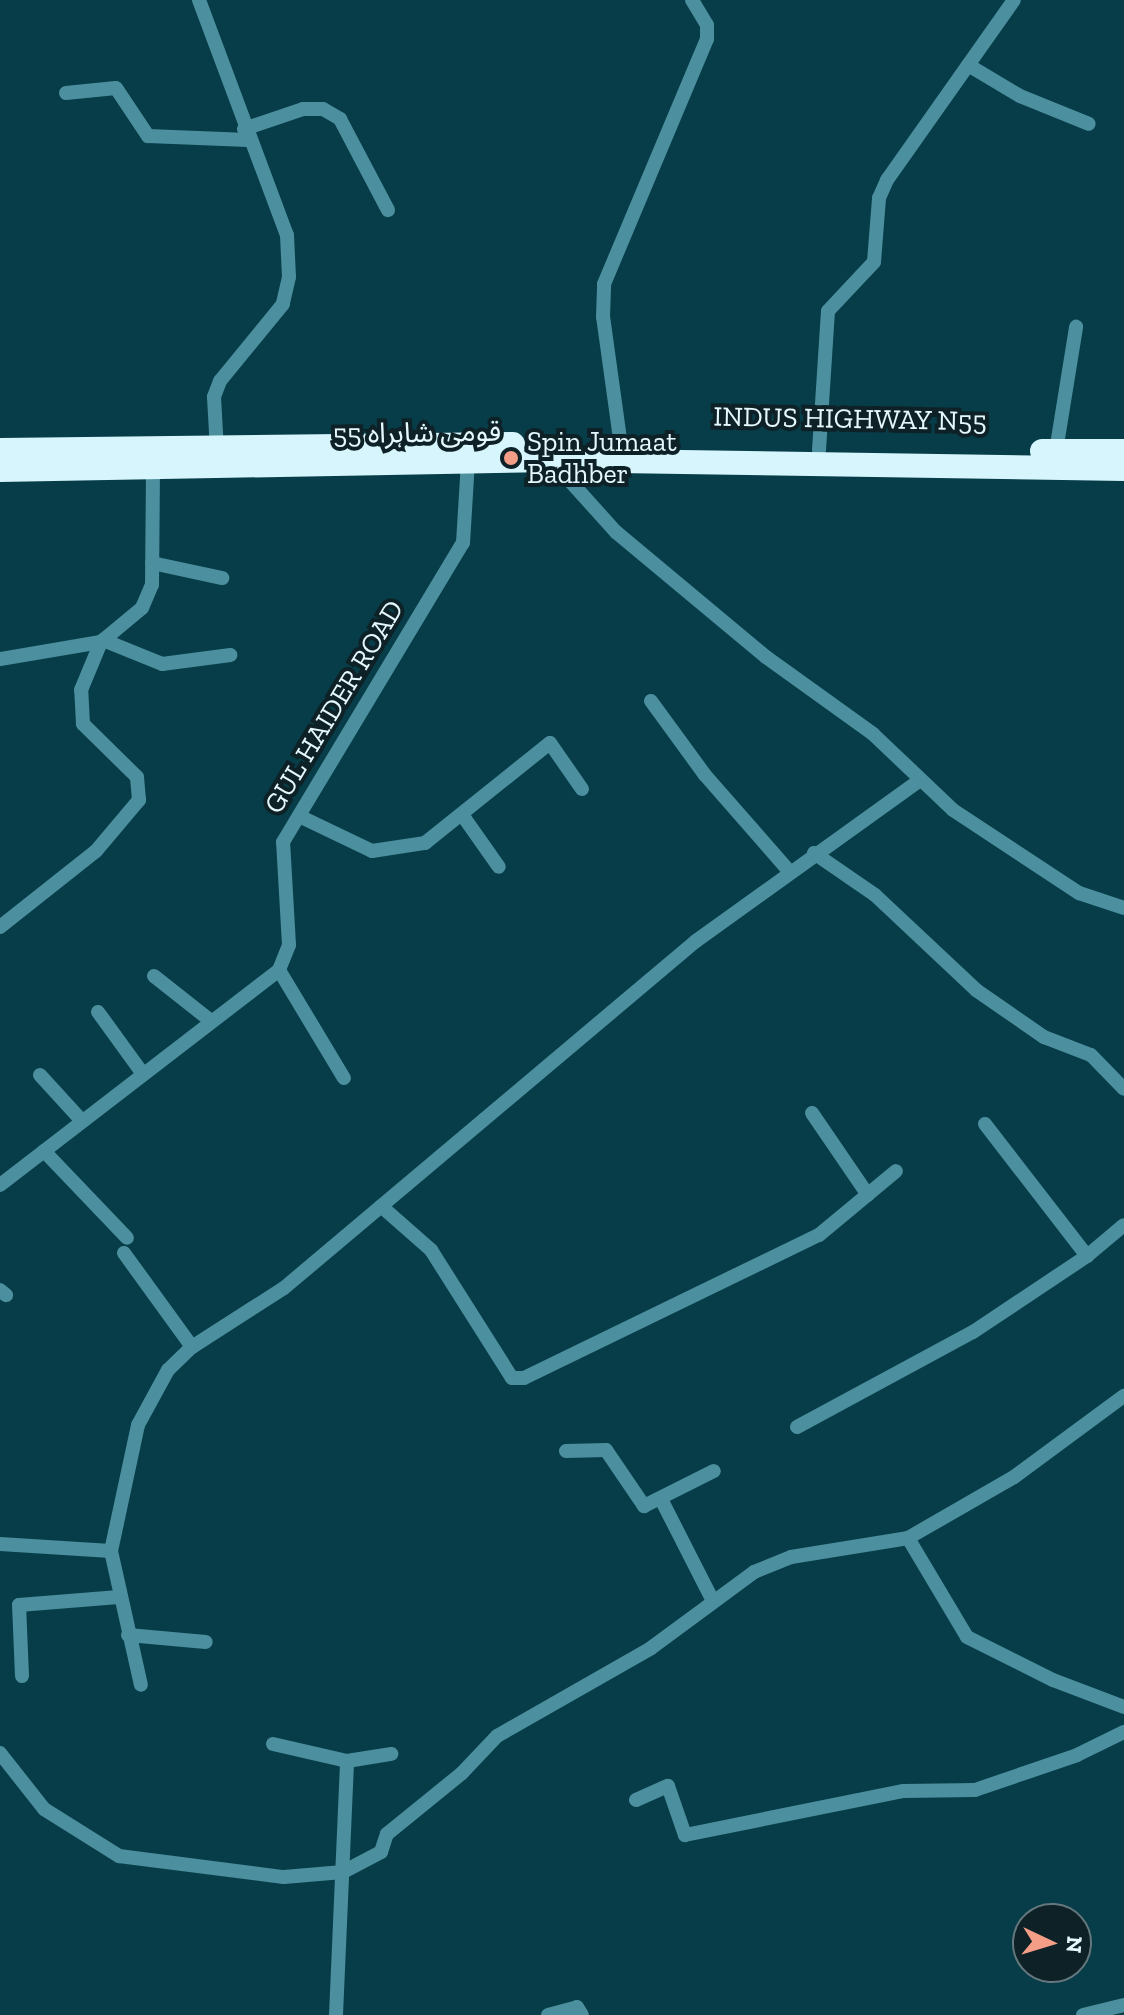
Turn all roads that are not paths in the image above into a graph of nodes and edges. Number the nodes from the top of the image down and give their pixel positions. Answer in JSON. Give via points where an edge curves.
{"nodes":[{"id":1,"x":199,"y":0,"type":"edge"},
{"id":2,"x":692,"y":0,"type":"edge"},
{"id":3,"x":1014,"y":0,"type":"edge"},
{"id":4,"x":968,"y":65,"type":"junction"},
{"id":5,"x":66,"y":93,"type":"dead end"},
{"id":6,"x":1089,"y":124,"type":"dead end"},
{"id":7,"x":246,"y":134,"type":"junction"},
{"id":8,"x":388,"y":210,"type":"dead end"},
{"id":9,"x":1076,"y":327,"type":"dead end"},
{"id":10,"x":621,"y":446,"type":"junction"},
{"id":11,"x":0,"y":450,"type":"edge"},
{"id":12,"x":217,"y":450,"type":"junction"},
{"id":13,"x":819,"y":450,"type":"junction"},
{"id":14,"x":1056,"y":451,"type":"junction"},
{"id":15,"x":1124,"y":451,"type":"edge"},
{"id":16,"x":551,"y":460,"type":"junction"},
{"id":17,"x":468,"y":461,"type":"junction"},
{"id":18,"x":153,"y":469,"type":"junction"},
{"id":19,"x":1124,"y":469,"type":"edge"},
{"id":20,"x":0,"y":470,"type":"edge"},
{"id":21,"x":152,"y":563,"type":"junction"},
{"id":22,"x":222,"y":578,"type":"dead end"},
{"id":23,"x":102,"y":641,"type":"junction"},
{"id":24,"x":230,"y":655,"type":"dead end"},
{"id":25,"x":0,"y":659,"type":"edge"},
{"id":26,"x":651,"y":701,"type":"dead end"},
{"id":27,"x":920,"y":780,"type":"junction"},
{"id":28,"x":582,"y":789,"type":"dead end"},
{"id":29,"x":299,"y":816,"type":"junction"},
{"id":30,"x":463,"y":816,"type":"junction"},
{"id":31,"x":814,"y":853,"type":"junction"},
{"id":32,"x":499,"y":867,"type":"dead end"},
{"id":33,"x":789,"y":871,"type":"junction"},
{"id":34,"x":1124,"y":908,"type":"edge"},
{"id":35,"x":0,"y":927,"type":"edge"},
{"id":36,"x":279,"y":970,"type":"junction"},
{"id":37,"x":154,"y":976,"type":"dead end"},
{"id":38,"x":98,"y":1012,"type":"dead end"},
{"id":39,"x":211,"y":1021,"type":"junction"},
{"id":40,"x":143,"y":1074,"type":"junction"},
{"id":41,"x":40,"y":1075,"type":"dead end"},
{"id":42,"x":344,"y":1078,"type":"dead end"},
{"id":43,"x":1124,"y":1089,"type":"edge"},
{"id":44,"x":812,"y":1113,"type":"dead end"},
{"id":45,"x":82,"y":1121,"type":"junction"},
{"id":46,"x":985,"y":1124,"type":"dead end"},
{"id":47,"x":44,"y":1151,"type":"junction"},
{"id":48,"x":896,"y":1171,"type":"dead end"},
{"id":49,"x":0,"y":1185,"type":"edge"},
{"id":50,"x":868,"y":1195,"type":"junction"},
{"id":51,"x":381,"y":1206,"type":"junction"},
{"id":52,"x":1124,"y":1225,"type":"edge"},
{"id":53,"x":1087,"y":1256,"type":"junction"},
{"id":54,"x":192,"y":1347,"type":"junction"},
{"id":55,"x":1124,"y":1396,"type":"edge"},
{"id":56,"x":797,"y":1427,"type":"dead end"},
{"id":57,"x":566,"y":1451,"type":"dead end"},
{"id":58,"x":714,"y":1471,"type":"dead end"},
{"id":59,"x":661,"y":1499,"type":"junction"},
{"id":60,"x":908,"y":1538,"type":"junction"},
{"id":61,"x":0,"y":1544,"type":"edge"},
{"id":62,"x":111,"y":1551,"type":"junction"},
{"id":63,"x":119,"y":1597,"type":"junction"},
{"id":64,"x":713,"y":1601,"type":"junction"},
{"id":65,"x":128,"y":1635,"type":"junction"},
{"id":66,"x":206,"y":1642,"type":"dead end"},
{"id":67,"x":22,"y":1676,"type":"dead end"},
{"id":68,"x":141,"y":1685,"type":"dead end"},
{"id":69,"x":1124,"y":1707,"type":"edge"},
{"id":70,"x":1124,"y":1732,"type":"edge"},
{"id":71,"x":273,"y":1744,"type":"dead end"},
{"id":72,"x":0,"y":1753,"type":"edge"},
{"id":73,"x":391,"y":1754,"type":"dead end"},
{"id":74,"x":347,"y":1761,"type":"junction"},
{"id":75,"x":636,"y":1800,"type":"dead end"},
{"id":76,"x":343,"y":1872,"type":"junction"},
{"id":77,"x":1124,"y":2005,"type":"edge"},
{"id":78,"x":336,"y":2015,"type":"edge"},
{"id":79,"x":548,"y":2015,"type":"edge"},
{"id":80,"x":582,"y":2015,"type":"edge"},
{"id":81,"x":1083,"y":2015,"type":"edge"}],
"edges":[{"from":1,"to":7,"type":"street"},
{"from":2,"to":10,"type":"street","via":[[707,25],[707,39],[604,284],[603,317]]},
{"from":3,"to":4,"type":"street"},
{"from":4,"to":6,"type":"street","via":[[1020,96]]},
{"from":4,"to":13,"type":"street","via":[[883,189],[874,262],[828,311]]},
{"from":5,"to":7,"type":"street","via":[[116,88],[148,136]]},
{"from":7,"to":8,"type":"street","via":[[303,109],[323,109],[340,119]]},
{"from":7,"to":12,"type":"street","via":[[287,235],[289,277],[283,304],[220,381],[214,397]]},
{"from":9,"to":14,"type":"street"},
{"from":10,"to":12,"type":"highway","name":"INDUS HIGHWAY N55","via":[[372,444]]},
{"from":10,"to":13,"type":"highway","name":"INDUS HIGHWAY N55"},
{"from":11,"to":12,"type":"highway","name":"INDUS HIGHWAY N55"},
{"from":13,"to":14,"type":"highway","name":"INDUS HIGHWAY N55"},
{"from":14,"to":15,"type":"highway","name":"INDUS HIGHWAY N55"},
{"from":16,"to":17,"type":"highway","name":"قومی شاہراہ 55"},
{"from":16,"to":19,"type":"highway","name":"قومی شاہراہ 55"},
{"from":16,"to":27,"type":"street","via":[[616,532],[766,657],[873,734]]},
{"from":17,"to":18,"type":"highway","name":"قومی شاہراہ 55"},
{"from":17,"to":29,"type":"street","name":"GUL HAIDER ROAD","via":[[463,543]]},
{"from":18,"to":20,"type":"highway","name":"قومی شاہراہ 55"},
{"from":18,"to":21,"type":"street"},
{"from":21,"to":22,"type":"street"},
{"from":21,"to":23,"type":"street","via":[[152,585],[142,608]]},
{"from":23,"to":24,"type":"street","via":[[162,664]]},
{"from":23,"to":25,"type":"street"},
{"from":23,"to":35,"type":"street","via":[[81,690],[83,724],[137,777],[139,800],[96,851]]},
{"from":26,"to":33,"type":"street","via":[[705,775]]},
{"from":27,"to":31,"type":"street"},
{"from":27,"to":34,"type":"street","via":[[953,810],[1054,879]]},
{"from":28,"to":30,"type":"street","via":[[554,744],[545,744]]},
{"from":29,"to":30,"type":"street","via":[[372,851],[425,843]]},
{"from":29,"to":36,"type":"street","name":"GUL HAIDER ROAD","via":[[283,842],[289,945]]},
{"from":30,"to":32,"type":"street"},
{"from":31,"to":33,"type":"street"},
{"from":31,"to":43,"type":"street","via":[[875,895],[976,990],[1044,1037],[1091,1055]]},
{"from":33,"to":51,"type":"street","via":[[696,941]]},
{"from":36,"to":39,"type":"street"},
{"from":36,"to":42,"type":"street"},
{"from":37,"to":39,"type":"street"},
{"from":38,"to":40,"type":"street"},
{"from":39,"to":40,"type":"street"},
{"from":40,"to":45,"type":"street"},
{"from":41,"to":45,"type":"street"},
{"from":44,"to":50,"type":"street"},
{"from":45,"to":47,"type":"street"},
{"from":46,"to":53,"type":"street"},
{"from":47,"to":49,"type":"street"},
{"from":47,"to":54,"type":"street","via":[[125,1246]]},
{"from":48,"to":50,"type":"street"},
{"from":50,"to":51,"type":"street","via":[[819,1235],[524,1378],[512,1378],[431,1250]]},
{"from":51,"to":54,"type":"street","via":[[284,1288]]},
{"from":52,"to":53,"type":"street"},
{"from":53,"to":56,"type":"street","via":[[973,1332]]},
{"from":54,"to":62,"type":"street","via":[[168,1370],[138,1425]]},
{"from":55,"to":60,"type":"street","via":[[1014,1477]]},
{"from":57,"to":59,"type":"street","via":[[599,1447],[640,1505]]},
{"from":58,"to":59,"type":"street"},
{"from":59,"to":64,"type":"street"},
{"from":60,"to":64,"type":"street","via":[[791,1557],[754,1572]]},
{"from":60,"to":69,"type":"street","via":[[967,1637],[1053,1680]]},
{"from":61,"to":62,"type":"street"},
{"from":62,"to":63,"type":"street"},
{"from":63,"to":65,"type":"street"},
{"from":63,"to":67,"type":"street","via":[[19,1605]]},
{"from":64,"to":76,"type":"street","via":[[651,1648],[497,1736],[462,1773],[387,1834],[381,1852]]},
{"from":65,"to":66,"type":"street"},
{"from":65,"to":68,"type":"street"},
{"from":70,"to":75,"type":"street","via":[[1077,1755],[975,1790],[904,1791],[685,1835],[668,1786]]},
{"from":71,"to":74,"type":"street"},
{"from":72,"to":76,"type":"street","via":[[44,1809],[119,1856],[284,1877]]},
{"from":73,"to":74,"type":"street"},
{"from":74,"to":76,"type":"street"},
{"from":76,"to":78,"type":"street"},
{"from":77,"to":81,"type":"street"},
{"from":79,"to":80,"type":"street","via":[[577,2007]]}]}
